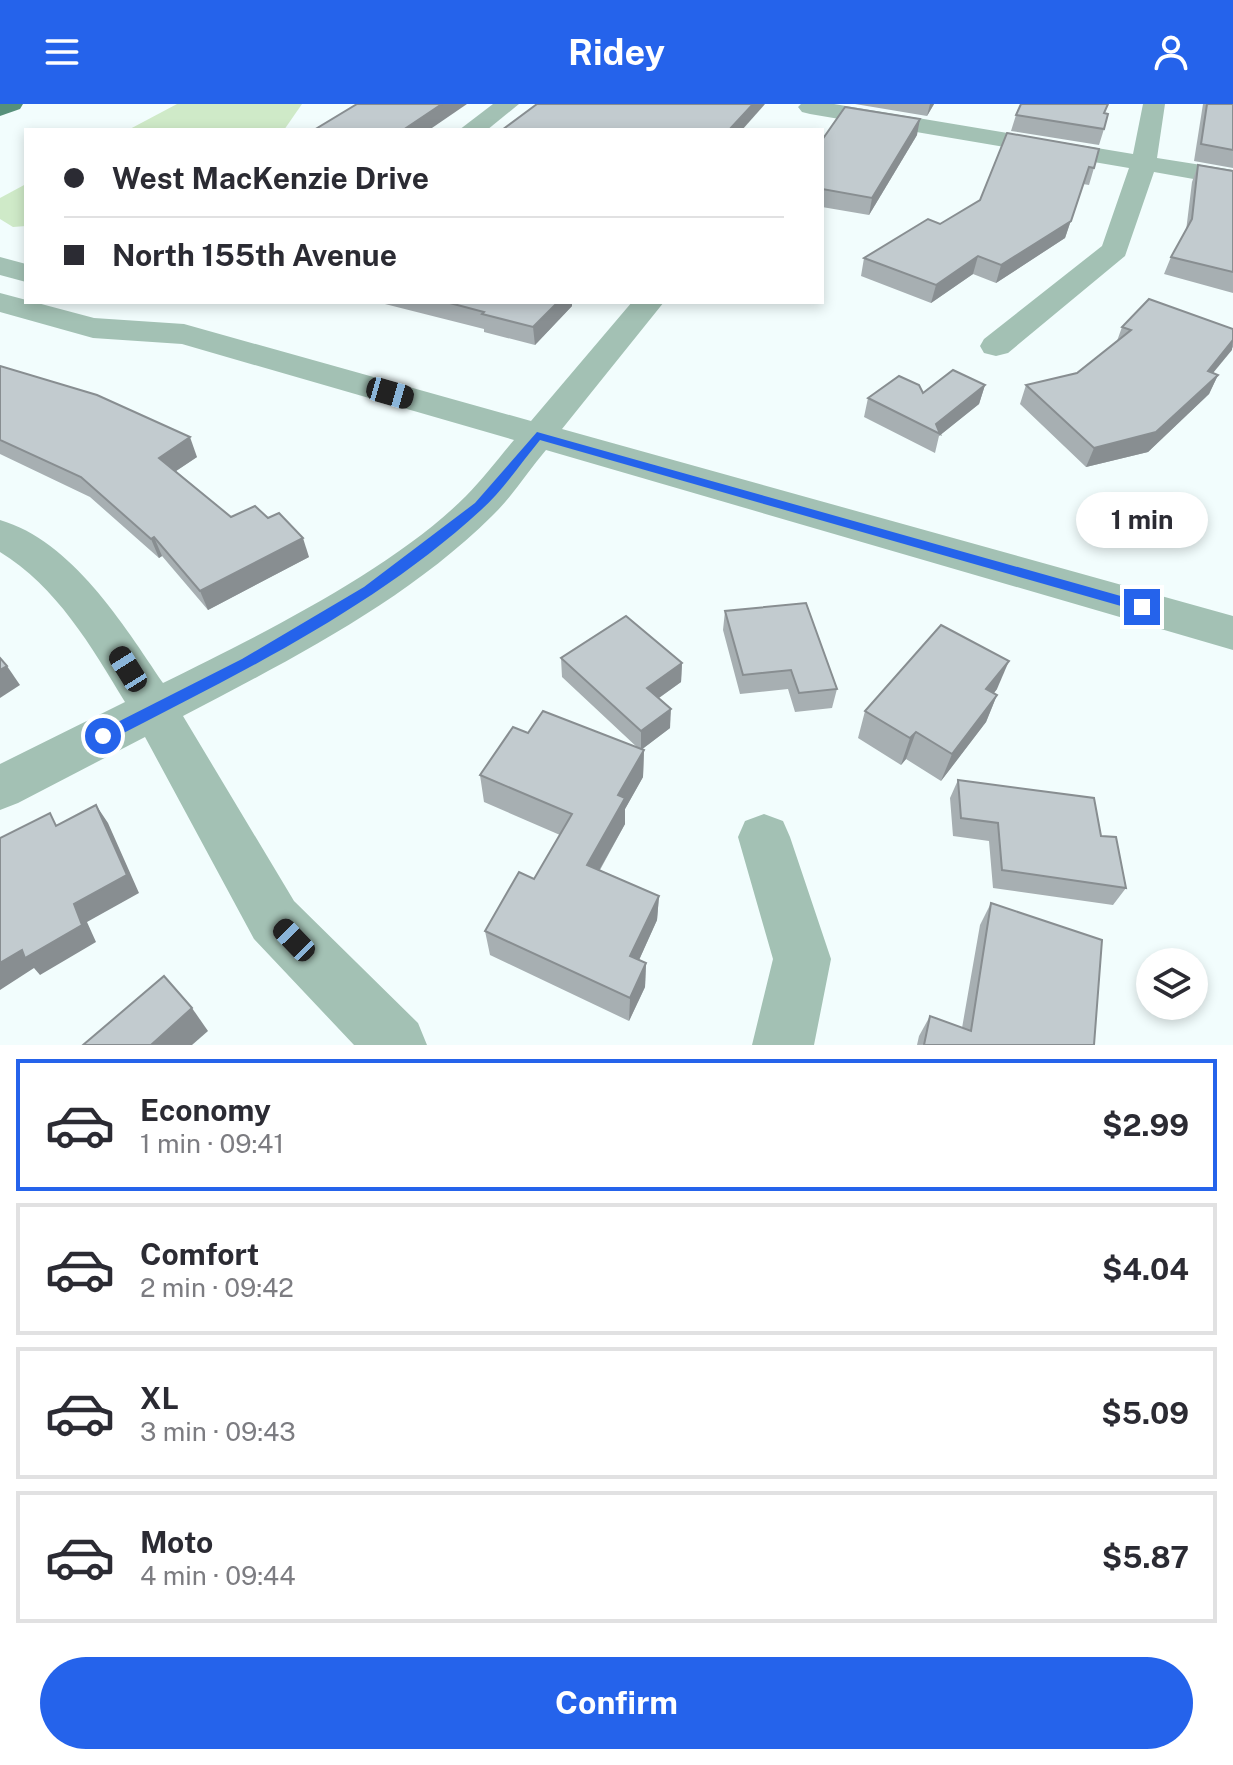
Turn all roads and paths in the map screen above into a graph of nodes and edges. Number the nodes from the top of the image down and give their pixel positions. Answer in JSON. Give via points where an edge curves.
{"nodes":[{"id":1,"x":11,"y":104,"type":"edge"},
{"id":2,"x":508,"y":104,"type":"edge"},
{"id":3,"x":1154,"y":104,"type":"edge"},
{"id":4,"x":812,"y":106,"type":"edge"},
{"id":5,"x":0,"y":109,"type":"edge"},
{"id":6,"x":474,"y":128,"type":"edge"},
{"id":7,"x":793,"y":128,"type":"edge"},
{"id":8,"x":1144,"y":163,"type":"junction"},
{"id":9,"x":1233,"y":178,"type":"edge"},
{"id":10,"x":0,"y":266,"type":"edge"},
{"id":11,"x":24,"y":272,"type":"edge"},
{"id":12,"x":0,"y":302,"type":"edge"},
{"id":13,"x":139,"y":304,"type":"edge"},
{"id":14,"x":647,"y":304,"type":"edge"},
{"id":15,"x":184,"y":334,"type":"junction"},
{"id":16,"x":996,"y":346,"type":"dead end"},
{"id":17,"x":537,"y":435,"type":"junction"},
{"id":18,"x":0,"y":534,"type":"edge"},
{"id":19,"x":1233,"y":633,"type":"edge"},
{"id":20,"x":155,"y":711,"type":"junction"},
{"id":21,"x":0,"y":788,"type":"edge"},
{"id":22,"x":764,"y":837,"type":"dead end"},
{"id":23,"x":396,"y":1045,"type":"edge"},
{"id":24,"x":783,"y":1045,"type":"edge"}],
"edges":[{"from":1,"to":5,"type":"main road"},
{"from":2,"to":6,"type":"street"},
{"from":3,"to":8,"type":"street"},
{"from":4,"to":7,"type":"street"},
{"from":4,"to":8,"type":"street"},
{"from":8,"to":9,"type":"street"},
{"from":8,"to":16,"type":"street","via":[[1115,250]]},
{"from":10,"to":11,"type":"street"},
{"from":12,"to":15,"type":"street","via":[[93,328]]},
{"from":13,"to":15,"type":"street"},
{"from":14,"to":17,"type":"street"},
{"from":15,"to":17,"type":"street"},
{"from":17,"to":19,"type":"street"},
{"from":17,"to":20,"type":"street","via":[[479,506],[429,548],[369,590]]},
{"from":18,"to":20,"type":"street","via":[[39,557],[102,627]]},
{"from":20,"to":21,"type":"street"},
{"from":20,"to":23,"type":"street","via":[[274,920]]},
{"from":22,"to":24,"type":"street","via":[[802,959]]}]}
